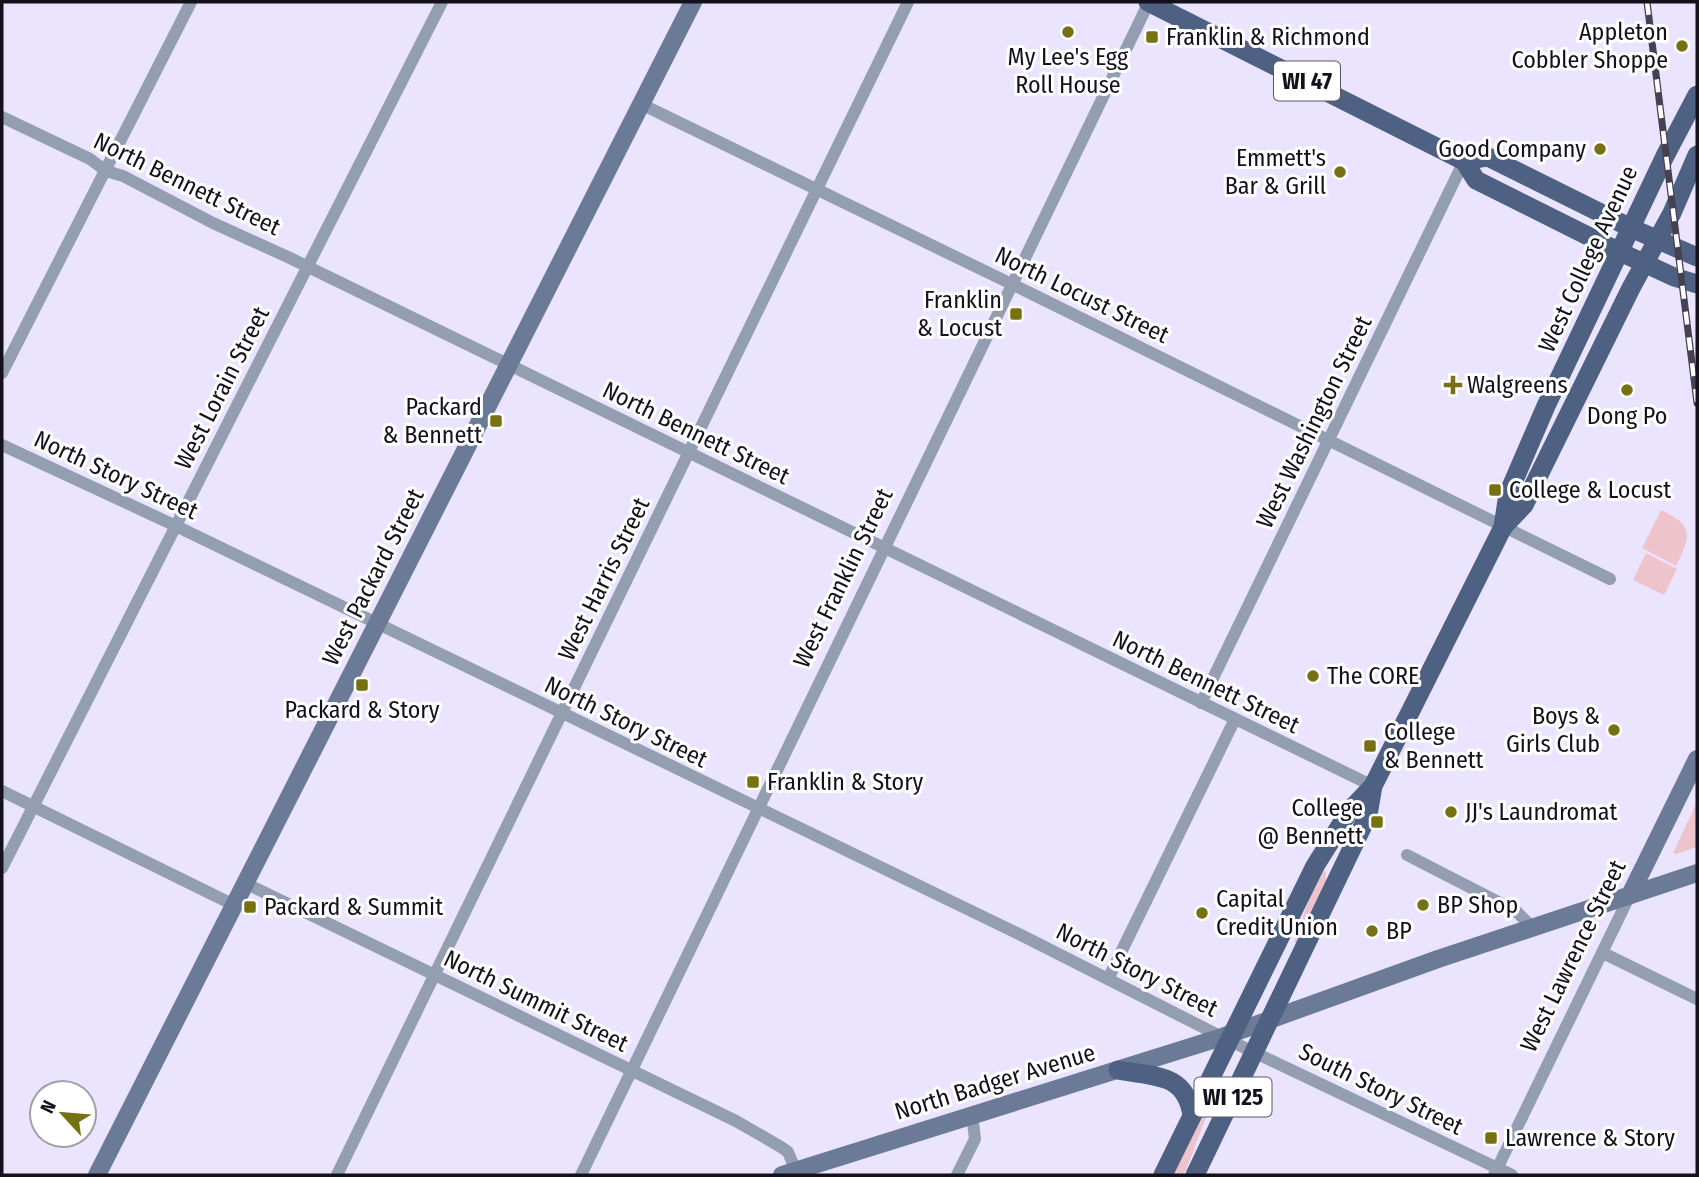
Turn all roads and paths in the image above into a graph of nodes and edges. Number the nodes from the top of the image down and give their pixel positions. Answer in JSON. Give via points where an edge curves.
{"nodes":[{"id":1,"x":191,"y":2,"type":"edge"},
{"id":2,"x":693,"y":2,"type":"edge"},
{"id":3,"x":908,"y":2,"type":"edge"},
{"id":4,"x":1149,"y":2,"type":"edge"},
{"id":5,"x":437,"y":3,"type":"edge"},
{"id":6,"x":1697,"y":95,"type":"edge"},
{"id":7,"x":641,"y":104,"type":"junction"},
{"id":8,"x":2,"y":117,"type":"edge"},
{"id":9,"x":1464,"y":160,"type":"junction"},
{"id":10,"x":1696,"y":166,"type":"edge"},
{"id":11,"x":106,"y":171,"type":"junction"},
{"id":12,"x":817,"y":189,"type":"junction"},
{"id":13,"x":1631,"y":228,"type":"junction"},
{"id":14,"x":1657,"y":240,"type":"junction"},
{"id":15,"x":1620,"y":252,"type":"junction"},
{"id":16,"x":1697,"y":257,"type":"edge"},
{"id":17,"x":1645,"y":264,"type":"junction"},
{"id":18,"x":308,"y":267,"type":"junction"},
{"id":19,"x":1012,"y":284,"type":"junction"},
{"id":20,"x":1697,"y":284,"type":"edge"},
{"id":21,"x":508,"y":364,"type":"junction"},
{"id":22,"x":2,"y":373,"type":"edge"},
{"id":23,"x":1328,"y":440,"type":"junction"},
{"id":24,"x":2,"y":445,"type":"edge"},
{"id":25,"x":689,"y":452,"type":"junction"},
{"id":26,"x":176,"y":526,"type":"junction"},
{"id":27,"x":1503,"y":527,"type":"junction"},
{"id":28,"x":885,"y":547,"type":"junction"},
{"id":29,"x":1611,"y":579,"type":"dead end"},
{"id":30,"x":376,"y":625,"type":"junction"},
{"id":31,"x":1201,"y":703,"type":"junction"},
{"id":32,"x":561,"y":714,"type":"junction"},
{"id":33,"x":1235,"y":719,"type":"junction"},
{"id":34,"x":1697,"y":759,"type":"edge"},
{"id":35,"x":1373,"y":786,"type":"junction"},
{"id":36,"x":2,"y":791,"type":"edge"},
{"id":37,"x":34,"y":806,"type":"junction"},
{"id":38,"x":759,"y":809,"type":"junction"},
{"id":39,"x":1407,"y":855,"type":"dead end"},
{"id":40,"x":2,"y":868,"type":"edge"},
{"id":41,"x":1697,"y":873,"type":"edge"},
{"id":42,"x":245,"y":883,"type":"junction"},
{"id":43,"x":1630,"y":895,"type":"junction"},
{"id":44,"x":234,"y":905,"type":"junction"},
{"id":45,"x":1532,"y":927,"type":"junction"},
{"id":46,"x":1603,"y":954,"type":"junction"},
{"id":47,"x":435,"y":976,"type":"junction"},
{"id":48,"x":1108,"y":979,"type":"junction"},
{"id":49,"x":1697,"y":999,"type":"edge"},
{"id":50,"x":1272,"y":1019,"type":"junction"},
{"id":51,"x":1229,"y":1037,"type":"junction"},
{"id":52,"x":1255,"y":1052,"type":"junction"},
{"id":53,"x":1118,"y":1070,"type":"junction"},
{"id":54,"x":631,"y":1071,"type":"junction"},
{"id":55,"x":972,"y":1114,"type":"junction"},
{"id":56,"x":1192,"y":1115,"type":"junction"},
{"id":57,"x":1495,"y":1172,"type":"edge"},
{"id":58,"x":789,"y":1173,"type":"edge"},
{"id":59,"x":97,"y":1175,"type":"edge"},
{"id":60,"x":337,"y":1175,"type":"edge"},
{"id":61,"x":581,"y":1175,"type":"edge"},
{"id":62,"x":957,"y":1175,"type":"edge"},
{"id":63,"x":1163,"y":1175,"type":"edge"},
{"id":64,"x":1195,"y":1175,"type":"edge"},
{"id":65,"x":1512,"y":1175,"type":"edge"}],
"edges":[{"from":1,"to":11,"type":"street"},
{"from":2,"to":7,"type":"street","name":"West Packard Street"},
{"from":3,"to":12,"type":"street","name":"West Harris Street"},
{"from":4,"to":9,"type":"main road","number":"WI 47"},
{"from":4,"to":19,"type":"street","name":"West Franklin Street"},
{"from":5,"to":18,"type":"street","name":"West Lorain Street"},
{"from":6,"to":13,"type":"main road","name":"West College Avenue"},
{"from":7,"to":12,"type":"street","name":"North Locust Street"},
{"from":7,"to":21,"type":"street","name":"West Packard Street"},
{"from":8,"to":11,"type":"street","name":"North Bennett Street"},
{"from":9,"to":13,"type":"main road","number":"WI 47","via":[[1488,158]]},
{"from":9,"to":15,"type":"main road","via":[[1476,180]]},
{"from":9,"to":23,"type":"street","name":"West Washington Street"},
{"from":10,"to":14,"type":"main road","name":"West College Avenue"},
{"from":11,"to":18,"type":"street","name":"North Bennett Street"},
{"from":11,"to":22,"type":"street"},
{"from":12,"to":19,"type":"street","name":"North Locust Street"},
{"from":12,"to":25,"type":"street","name":"West Harris Street"},
{"from":13,"to":14,"type":"main road","number":"WI 47"},
{"from":13,"to":15,"type":"main road","name":"West College Avenue","number":"WI 125"},
{"from":14,"to":16,"type":"main road","number":"WI 47"},
{"from":14,"to":17,"type":"main road","name":"West College Avenue","number":"WI 125"},
{"from":15,"to":17,"type":"main road"},
{"from":15,"to":27,"type":"main road","name":"West College Avenue","number":"WI 125","via":[[1540,418],[1508,494]]},
{"from":17,"to":20,"type":"main road"},
{"from":17,"to":27,"type":"main road","name":"West College Avenue","number":"WI 125","via":[[1524,505]]},
{"from":18,"to":21,"type":"street","name":"North Bennett Street"},
{"from":18,"to":26,"type":"street","name":"West Lorain Street"},
{"from":19,"to":23,"type":"street","name":"North Locust Street"},
{"from":19,"to":28,"type":"street","name":"West Franklin Street"},
{"from":21,"to":25,"type":"street","name":"North Bennett Street"},
{"from":21,"to":30,"type":"street","name":"West Packard Street"},
{"from":23,"to":27,"type":"street","name":"North Locust Street"},
{"from":23,"to":31,"type":"street","name":"West Washington Street"},
{"from":24,"to":26,"type":"street","name":"North Story Street"},
{"from":25,"to":28,"type":"street","name":"North Bennett Street"},
{"from":25,"to":32,"type":"street","name":"West Harris Street"},
{"from":26,"to":30,"type":"street","name":"North Story Street"},
{"from":26,"to":37,"type":"street","name":"West Lorain Street"},
{"from":27,"to":29,"type":"street","name":"North Locust Street"},
{"from":27,"to":35,"type":"main road","name":"West College Avenue","number":"WI 125"},
{"from":28,"to":31,"type":"street","name":"North Bennett Street"},
{"from":28,"to":38,"type":"street","name":"West Franklin Street"},
{"from":30,"to":32,"type":"street","name":"North Story Street"},
{"from":30,"to":42,"type":"street","name":"West Packard Street"},
{"from":31,"to":33,"type":"street","name":"North Bennett Street"},
{"from":32,"to":38,"type":"street","name":"North Story Street"},
{"from":32,"to":47,"type":"street","name":"West Harris Street"},
{"from":33,"to":35,"type":"street","name":"North Bennett Street"},
{"from":33,"to":48,"type":"street"},
{"from":34,"to":43,"type":"street","name":"West Lawrence Street"},
{"from":35,"to":50,"type":"main road","name":"West College Avenue","number":"WI 125","via":[[1368,815]]},
{"from":35,"to":51,"type":"main road","name":"West College Avenue","number":"WI 125","via":[[1350,810],[1315,866]]},
{"from":36,"to":37,"type":"street"},
{"from":37,"to":40,"type":"street","name":"West Lorain Street"},
{"from":37,"to":44,"type":"street"},
{"from":38,"to":48,"type":"street","name":"North Story Street"},
{"from":38,"to":54,"type":"street","name":"West Franklin Street"},
{"from":39,"to":45,"type":"street","via":[[1516,911]]},
{"from":41,"to":43,"type":"street","name":"North Badger Avenue"},
{"from":42,"to":44,"type":"street","name":"West Packard Street"},
{"from":42,"to":47,"type":"street","name":"North Summit Street"},
{"from":43,"to":45,"type":"street","name":"North Badger Avenue"},
{"from":43,"to":46,"type":"street","name":"West Lawrence Street"},
{"from":44,"to":59,"type":"street","name":"West Packard Street"},
{"from":45,"to":50,"type":"street","name":"North Badger Avenue"},
{"from":46,"to":49,"type":"street"},
{"from":46,"to":57,"type":"street","name":"West Lawrence Street"},
{"from":47,"to":54,"type":"street","name":"North Summit Street"},
{"from":47,"to":60,"type":"street","name":"West Harris Street"},
{"from":48,"to":51,"type":"street","name":"North Story Street"},
{"from":50,"to":51,"type":"street","name":"North Badger Avenue"},
{"from":50,"to":52,"type":"main road","name":"West College Avenue","number":"WI 125"},
{"from":51,"to":52,"type":"street","name":"South Story Street"},
{"from":51,"to":53,"type":"street","name":"North Badger Avenue"},
{"from":51,"to":56,"type":"main road","name":"West College Avenue","number":"WI 125"},
{"from":52,"to":57,"type":"street","name":"South Story Street"},
{"from":52,"to":64,"type":"main road","name":"West College Avenue","number":"WI 125"},
{"from":53,"to":55,"type":"street","name":"North Badger Avenue"},
{"from":53,"to":56,"type":"main road","via":[[1174,1082],[1186,1093]]},
{"from":54,"to":58,"type":"street","name":"North Summit Street","via":[[768,1138],[788,1152]]},
{"from":54,"to":61,"type":"street","name":"West Franklin Street"},
{"from":55,"to":58,"type":"street","name":"North Badger Avenue"},
{"from":55,"to":62,"type":"street","via":[[975,1139]]},
{"from":56,"to":63,"type":"main road","name":"West College Avenue","number":"WI 125"},
{"from":57,"to":65,"type":"street","name":"South Story Street"}]}
